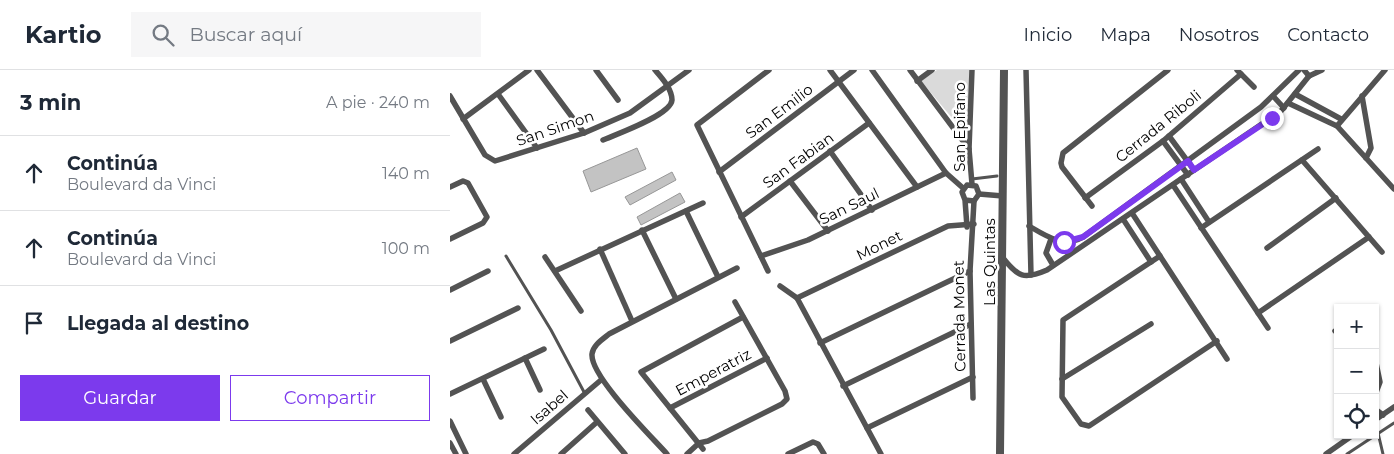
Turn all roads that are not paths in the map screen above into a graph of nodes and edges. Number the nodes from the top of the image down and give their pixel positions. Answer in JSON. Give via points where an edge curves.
{"nodes":[{"id":1,"x":529,"y":70,"type":"edge"},
{"id":2,"x":537,"y":70,"type":"edge"},
{"id":3,"x":596,"y":70,"type":"edge"},
{"id":4,"x":655,"y":70,"type":"edge"},
{"id":5,"x":689,"y":70,"type":"edge"},
{"id":6,"x":768,"y":70,"type":"edge"},
{"id":7,"x":830,"y":70,"type":"edge"},
{"id":8,"x":854,"y":70,"type":"edge"},
{"id":9,"x":872,"y":70,"type":"edge"},
{"id":10,"x":910,"y":70,"type":"edge"},
{"id":11,"x":932,"y":70,"type":"edge"},
{"id":12,"x":972,"y":70,"type":"edge"},
{"id":13,"x":1004,"y":70,"type":"edge"},
{"id":14,"x":1026,"y":70,"type":"edge"},
{"id":15,"x":1168,"y":70,"type":"edge"},
{"id":16,"x":1299,"y":70,"type":"edge"},
{"id":17,"x":1304,"y":70,"type":"edge"},
{"id":18,"x":1322,"y":70,"type":"edge"},
{"id":19,"x":1385,"y":70,"type":"edge"},
{"id":20,"x":1239,"y":72,"type":"edge"},
{"id":21,"x":1309,"y":76,"type":"junction"},
{"id":22,"x":839,"y":81,"type":"junction"},
{"id":23,"x":917,"y":81,"type":"junction"},
{"id":24,"x":668,"y":86,"type":"junction"},
{"id":25,"x":1254,"y":87,"type":"dead end"},
{"id":26,"x":498,"y":94,"type":"junction"},
{"id":27,"x":1295,"y":94,"type":"junction"},
{"id":28,"x":450,"y":96,"type":"edge"},
{"id":29,"x":1273,"y":96,"type":"junction"},
{"id":30,"x":1362,"y":96,"type":"junction"},
{"id":31,"x":618,"y":100,"type":"dead end"},
{"id":32,"x":1286,"y":105,"type":"junction"},
{"id":33,"x":463,"y":119,"type":"junction"},
{"id":34,"x":1341,"y":119,"type":"junction"},
{"id":35,"x":869,"y":123,"type":"junction"},
{"id":36,"x":1337,"y":126,"type":"junction"},
{"id":37,"x":584,"y":133,"type":"junction"},
{"id":38,"x":1169,"y":136,"type":"junction"},
{"id":39,"x":604,"y":140,"type":"dead end"},
{"id":40,"x":1163,"y":141,"type":"junction"},
{"id":41,"x":537,"y":148,"type":"junction"},
{"id":42,"x":969,"y":149,"type":"junction"},
{"id":43,"x":1318,"y":149,"type":"dead end"},
{"id":44,"x":830,"y":152,"type":"junction"},
{"id":45,"x":1366,"y":158,"type":"junction"},
{"id":46,"x":1302,"y":160,"type":"junction"},
{"id":47,"x":1188,"y":161,"type":"junction"},
{"id":48,"x":1181,"y":166,"type":"junction"},
{"id":49,"x":1194,"y":170,"type":"junction"},
{"id":50,"x":719,"y":172,"type":"junction"},
{"id":51,"x":946,"y":173,"type":"junction"},
{"id":52,"x":1188,"y":175,"type":"junction"},
{"id":53,"x":997,"y":176,"type":"dead end"},
{"id":54,"x":1182,"y":179,"type":"junction"},
{"id":55,"x":790,"y":181,"type":"junction"},
{"id":56,"x":972,"y":182,"type":"junction"},
{"id":57,"x":1173,"y":185,"type":"junction"},
{"id":58,"x":450,"y":187,"type":"edge"},
{"id":59,"x":917,"y":187,"type":"junction"},
{"id":60,"x":963,"y":188,"type":"junction"},
{"id":61,"x":1394,"y":190,"type":"edge"},
{"id":62,"x":979,"y":194,"type":"junction"},
{"id":63,"x":1003,"y":196,"type":"junction"},
{"id":64,"x":1085,"y":198,"type":"junction"},
{"id":65,"x":1336,"y":198,"type":"junction"},
{"id":66,"x":965,"y":200,"type":"junction"},
{"id":67,"x":974,"y":201,"type":"junction"},
{"id":68,"x":703,"y":203,"type":"dead end"},
{"id":69,"x":1092,"y":206,"type":"dead end"},
{"id":70,"x":872,"y":210,"type":"junction"},
{"id":71,"x":686,"y":211,"type":"junction"},
{"id":72,"x":1132,"y":213,"type":"junction"},
{"id":73,"x":742,"y":217,"type":"junction"},
{"id":74,"x":1123,"y":219,"type":"junction"},
{"id":75,"x":1209,"y":222,"type":"junction"},
{"id":76,"x":966,"y":224,"type":"junction"},
{"id":77,"x":974,"y":224,"type":"junction"},
{"id":78,"x":1029,"y":226,"type":"junction"},
{"id":79,"x":1201,"y":228,"type":"junction"},
{"id":80,"x":642,"y":230,"type":"junction"},
{"id":81,"x":828,"y":231,"type":"junction"},
{"id":82,"x":970,"y":233,"type":"junction"},
{"id":83,"x":1369,"y":237,"type":"junction"},
{"id":84,"x":450,"y":239,"type":"edge"},
{"id":85,"x":1052,"y":239,"type":"junction"},
{"id":86,"x":1070,"y":242,"type":"junction"},
{"id":87,"x":1267,"y":248,"type":"dead end"},
{"id":88,"x":600,"y":249,"type":"junction"},
{"id":89,"x":1073,"y":252,"type":"junction"},
{"id":90,"x":1382,"y":252,"type":"dead end"},
{"id":91,"x":506,"y":256,"type":"dead end"},
{"id":92,"x":761,"y":256,"type":"junction"},
{"id":93,"x":1160,"y":256,"type":"junction"},
{"id":94,"x":545,"y":257,"type":"dead end"},
{"id":95,"x":1003,"y":258,"type":"junction"},
{"id":96,"x":1151,"y":262,"type":"junction"},
{"id":97,"x":1053,"y":266,"type":"junction"},
{"id":98,"x":737,"y":268,"type":"dead end"},
{"id":99,"x":555,"y":270,"type":"junction"},
{"id":100,"x":488,"y":271,"type":"dead end"},
{"id":101,"x":768,"y":271,"type":"dead end"},
{"id":102,"x":970,"y":271,"type":"junction"},
{"id":103,"x":1029,"y":276,"type":"junction"},
{"id":104,"x":718,"y":277,"type":"junction"},
{"id":105,"x":780,"y":286,"type":"dead end"},
{"id":106,"x":450,"y":290,"type":"edge"},
{"id":107,"x":797,"y":298,"type":"junction"},
{"id":108,"x":676,"y":299,"type":"junction"},
{"id":109,"x":735,"y":302,"type":"dead end"},
{"id":110,"x":518,"y":308,"type":"dead end"},
{"id":111,"x":581,"y":311,"type":"dead end"},
{"id":112,"x":1258,"y":313,"type":"junction"},
{"id":113,"x":743,"y":317,"type":"junction"},
{"id":114,"x":632,"y":321,"type":"junction"},
{"id":115,"x":971,"y":324,"type":"junction"},
{"id":116,"x":1151,"y":324,"type":"dead end"},
{"id":117,"x":1268,"y":328,"type":"dead end"},
{"id":118,"x":450,"y":341,"type":"edge"},
{"id":119,"x":1216,"y":341,"type":"junction"},
{"id":120,"x":820,"y":343,"type":"junction"},
{"id":121,"x":544,"y":350,"type":"dead end"},
{"id":122,"x":525,"y":358,"type":"junction"},
{"id":123,"x":767,"y":358,"type":"junction"},
{"id":124,"x":1227,"y":359,"type":"dead end"},
{"id":125,"x":973,"y":377,"type":"junction"},
{"id":126,"x":482,"y":378,"type":"junction"},
{"id":127,"x":1062,"y":379,"type":"junction"},
{"id":128,"x":601,"y":380,"type":"junction"},
{"id":129,"x":843,"y":386,"type":"junction"},
{"id":130,"x":540,"y":390,"type":"dead end"},
{"id":131,"x":584,"y":392,"type":"junction"},
{"id":132,"x":450,"y":394,"type":"edge"},
{"id":133,"x":973,"y":398,"type":"dead end"},
{"id":134,"x":1394,"y":407,"type":"edge"},
{"id":135,"x":670,"y":408,"type":"junction"},
{"id":136,"x":588,"y":410,"type":"dead end"},
{"id":137,"x":1379,"y":412,"type":"edge"},
{"id":138,"x":1383,"y":415,"type":"junction"},
{"id":139,"x":501,"y":417,"type":"dead end"},
{"id":140,"x":1379,"y":418,"type":"edge"},
{"id":141,"x":450,"y":421,"type":"edge"},
{"id":142,"x":598,"y":422,"type":"junction"},
{"id":143,"x":1394,"y":423,"type":"edge"},
{"id":144,"x":867,"y":428,"type":"junction"},
{"id":145,"x":1379,"y":433,"type":"edge"},
{"id":146,"x":1379,"y":438,"type":"edge"},
{"id":147,"x":1347,"y":439,"type":"edge"},
{"id":148,"x":1370,"y":439,"type":"edge"},
{"id":149,"x":460,"y":443,"type":"junction"},
{"id":150,"x":451,"y":446,"type":"edge"},
{"id":151,"x":701,"y":446,"type":"junction"},
{"id":152,"x":456,"y":454,"type":"edge"},
{"id":153,"x":466,"y":454,"type":"edge"},
{"id":154,"x":514,"y":454,"type":"edge"},
{"id":155,"x":563,"y":454,"type":"edge"},
{"id":156,"x":625,"y":454,"type":"edge"},
{"id":157,"x":667,"y":454,"type":"edge"},
{"id":158,"x":687,"y":454,"type":"edge"},
{"id":159,"x":697,"y":454,"type":"edge"},
{"id":160,"x":788,"y":454,"type":"edge"},
{"id":161,"x":824,"y":454,"type":"edge"},
{"id":162,"x":881,"y":454,"type":"edge"},
{"id":163,"x":1000,"y":454,"type":"edge"},
{"id":164,"x":1326,"y":454,"type":"edge"},
{"id":165,"x":1347,"y":454,"type":"edge"},
{"id":166,"x":1383,"y":454,"type":"edge"}],
"edges":[{"from":1,"to":26,"type":"street"},
{"from":2,"to":37,"type":"street"},
{"from":3,"to":31,"type":"street"},
{"from":4,"to":24,"type":"street"},
{"from":5,"to":24,"type":"street","name":"San Simon"},
{"from":6,"to":50,"type":"street","via":[[699,122],[697,128]]},
{"from":7,"to":22,"type":"street"},
{"from":8,"to":22,"type":"street","name":"San Emilio"},
{"from":9,"to":51,"type":"street"},
{"from":10,"to":23,"type":"street"},
{"from":11,"to":23,"type":"street"},
{"from":12,"to":42,"type":"street","name":"San Epifano"},
{"from":13,"to":63,"type":"street","name":"Las Quintas"},
{"from":14,"to":78,"type":"street"},
{"from":15,"to":64,"type":"street","via":[[1063,153],[1062,167]]},
{"from":16,"to":29,"type":"street"},
{"from":17,"to":21,"type":"street"},
{"from":18,"to":21,"type":"street"},
{"from":19,"to":30,"type":"street"},
{"from":20,"to":25,"type":"street"},
{"from":20,"to":38,"type":"street","name":"Cerrada Riboli"},
{"from":21,"to":27,"type":"street"},
{"from":22,"to":35,"type":"street"},
{"from":22,"to":50,"type":"street","name":"San Emilio"},
{"from":23,"to":42,"type":"street"},
{"from":24,"to":37,"type":"street","name":"San Simon","via":[[630,113]]},
{"from":24,"to":39,"type":"street","via":[[672,102],[666,110]]},
{"from":26,"to":33,"type":"street"},
{"from":26,"to":41,"type":"street"},
{"from":27,"to":32,"type":"street"},
{"from":27,"to":34,"type":"street"},
{"from":28,"to":33,"type":"street","name":"San Simon"},
{"from":29,"to":32,"type":"street"},
{"from":29,"to":47,"type":"street"},
{"from":30,"to":34,"type":"street"},
{"from":30,"to":45,"type":"street","via":[[1370,148]]},
{"from":32,"to":36,"type":"street"},
{"from":32,"to":49,"type":"street"},
{"from":33,"to":41,"type":"street","name":"San Simon","via":[[489,159],[500,161]]},
{"from":34,"to":36,"type":"street"},
{"from":35,"to":44,"type":"street","name":"San Fabian"},
{"from":35,"to":59,"type":"street"},
{"from":36,"to":45,"type":"street"},
{"from":37,"to":41,"type":"street","name":"San Simon"},
{"from":38,"to":40,"type":"street","name":"Cerrada Riboli"},
{"from":38,"to":47,"type":"street"},
{"from":40,"to":48,"type":"street"},
{"from":40,"to":64,"type":"street","name":"Cerrada Riboli"},
{"from":42,"to":56,"type":"street","name":"San Epifano"},
{"from":43,"to":46,"type":"street"},
{"from":44,"to":55,"type":"street","name":"San Fabian"},
{"from":44,"to":70,"type":"street"},
{"from":45,"to":61,"type":"street"},
{"from":46,"to":65,"type":"street"},
{"from":46,"to":75,"type":"street"},
{"from":47,"to":48,"type":"street"},
{"from":47,"to":49,"type":"street"},
{"from":48,"to":52,"type":"street"},
{"from":48,"to":86,"type":"street","via":[[1083,237]]},
{"from":49,"to":52,"type":"street"},
{"from":50,"to":73,"type":"street"},
{"from":51,"to":59,"type":"street","name":"San Saul"},
{"from":51,"to":60,"type":"street"},
{"from":52,"to":54,"type":"street"},
{"from":53,"to":56,"type":"lane"},
{"from":54,"to":57,"type":"street"},
{"from":54,"to":75,"type":"street"},
{"from":55,"to":73,"type":"street","name":"San Fabian"},
{"from":55,"to":81,"type":"street"},
{"from":56,"to":60,"type":"street"},
{"from":56,"to":62,"type":"street"},
{"from":57,"to":72,"type":"street"},
{"from":57,"to":79,"type":"street"},
{"from":58,"to":84,"type":"street","via":[[461,181],[468,183],[487,217],[483,223]]},
{"from":59,"to":70,"type":"street","name":"San Saul"},
{"from":60,"to":66,"type":"street"},
{"from":62,"to":63,"type":"street"},
{"from":62,"to":67,"type":"street"},
{"from":63,"to":95,"type":"street","name":"Las Quintas"},
{"from":64,"to":69,"type":"street"},
{"from":65,"to":83,"type":"street"},
{"from":65,"to":87,"type":"street"},
{"from":66,"to":67,"type":"street"},
{"from":66,"to":76,"type":"street"},
{"from":67,"to":77,"type":"street"},
{"from":68,"to":71,"type":"street"},
{"from":70,"to":81,"type":"street","name":"San Saul"},
{"from":71,"to":80,"type":"street"},
{"from":71,"to":104,"type":"street"},
{"from":72,"to":74,"type":"street"},
{"from":72,"to":93,"type":"street"},
{"from":73,"to":92,"type":"street"},
{"from":74,"to":89,"type":"street"},
{"from":74,"to":96,"type":"street"},
{"from":75,"to":79,"type":"street"},
{"from":76,"to":77,"type":"street","name":"Monet"},
{"from":76,"to":82,"type":"street"},
{"from":76,"to":107,"type":"street","name":"Monet","via":[[948,226]]},
{"from":77,"to":82,"type":"street"},
{"from":78,"to":85,"type":"street"},
{"from":78,"to":103,"type":"street"},
{"from":79,"to":112,"type":"street"},
{"from":80,"to":88,"type":"street"},
{"from":80,"to":108,"type":"street"},
{"from":81,"to":92,"type":"street","name":"San Saul"},
{"from":82,"to":102,"type":"street","name":"Cerrada Monet"},
{"from":83,"to":90,"type":"street"},
{"from":83,"to":112,"type":"street"},
{"from":85,"to":86,"type":"street"},
{"from":85,"to":97,"type":"street","via":[[1046,253]]},
{"from":86,"to":89,"type":"street"},
{"from":88,"to":99,"type":"street"},
{"from":88,"to":114,"type":"street"},
{"from":89,"to":97,"type":"street"},
{"from":91,"to":131,"type":"lane"},
{"from":92,"to":101,"type":"street"},
{"from":93,"to":96,"type":"street"},
{"from":93,"to":119,"type":"street"},
{"from":94,"to":99,"type":"street"},
{"from":95,"to":103,"type":"street","via":[[1018,274]]},
{"from":95,"to":163,"type":"street","name":"Las Quintas"},
{"from":96,"to":127,"type":"street","via":[[1063,320]]},
{"from":97,"to":103,"type":"street"},
{"from":98,"to":104,"type":"street"},
{"from":99,"to":111,"type":"street"},
{"from":100,"to":106,"type":"street"},
{"from":102,"to":115,"type":"street","name":"Cerrada Monet"},
{"from":102,"to":120,"type":"street"},
{"from":104,"to":108,"type":"street"},
{"from":105,"to":107,"type":"street"},
{"from":107,"to":120,"type":"street"},
{"from":108,"to":114,"type":"street"},
{"from":109,"to":113,"type":"street"},
{"from":110,"to":118,"type":"street"},
{"from":112,"to":117,"type":"street"},
{"from":113,"to":123,"type":"street"},
{"from":113,"to":135,"type":"street","via":[[642,371]]},
{"from":114,"to":128,"type":"street","via":[[598,342],[592,353]]},
{"from":115,"to":125,"type":"street","name":"Cerrada Monet"},
{"from":115,"to":129,"type":"street"},
{"from":116,"to":127,"type":"street"},
{"from":119,"to":124,"type":"street"},
{"from":119,"to":127,"type":"street","via":[[1089,426],[1080,424],[1063,399]]},
{"from":120,"to":129,"type":"street"},
{"from":121,"to":122,"type":"street"},
{"from":122,"to":126,"type":"street"},
{"from":122,"to":130,"type":"street"},
{"from":123,"to":135,"type":"street","name":"Emperatriz"},
{"from":123,"to":151,"type":"street","via":[[787,395],[782,404]]},
{"from":125,"to":133,"type":"street","name":"Cerrada Monet"},
{"from":125,"to":144,"type":"street"},
{"from":126,"to":132,"type":"street"},
{"from":126,"to":139,"type":"street"},
{"from":128,"to":131,"type":"street","name":"Isabel"},
{"from":128,"to":157,"type":"street"},
{"from":129,"to":144,"type":"street"},
{"from":131,"to":154,"type":"street","name":"Isabel"},
{"from":134,"to":138,"type":"street"},
{"from":135,"to":151,"type":"street"},
{"from":136,"to":142,"type":"street"},
{"from":137,"to":138,"type":"street"},
{"from":138,"to":140,"type":"street"},
{"from":141,"to":149,"type":"street"},
{"from":142,"to":155,"type":"street"},
{"from":142,"to":156,"type":"street"},
{"from":143,"to":145,"type":"lane"},
{"from":144,"to":162,"type":"street"},
{"from":146,"to":166,"type":"lane"},
{"from":147,"to":164,"type":"street"},
{"from":148,"to":165,"type":"lane"},
{"from":149,"to":150,"type":"street"},
{"from":149,"to":153,"type":"street"},
{"from":150,"to":152,"type":"street"},
{"from":151,"to":158,"type":"street"},
{"from":151,"to":159,"type":"street"},
{"from":160,"to":161,"type":"street","via":[[816,442]]}]}
